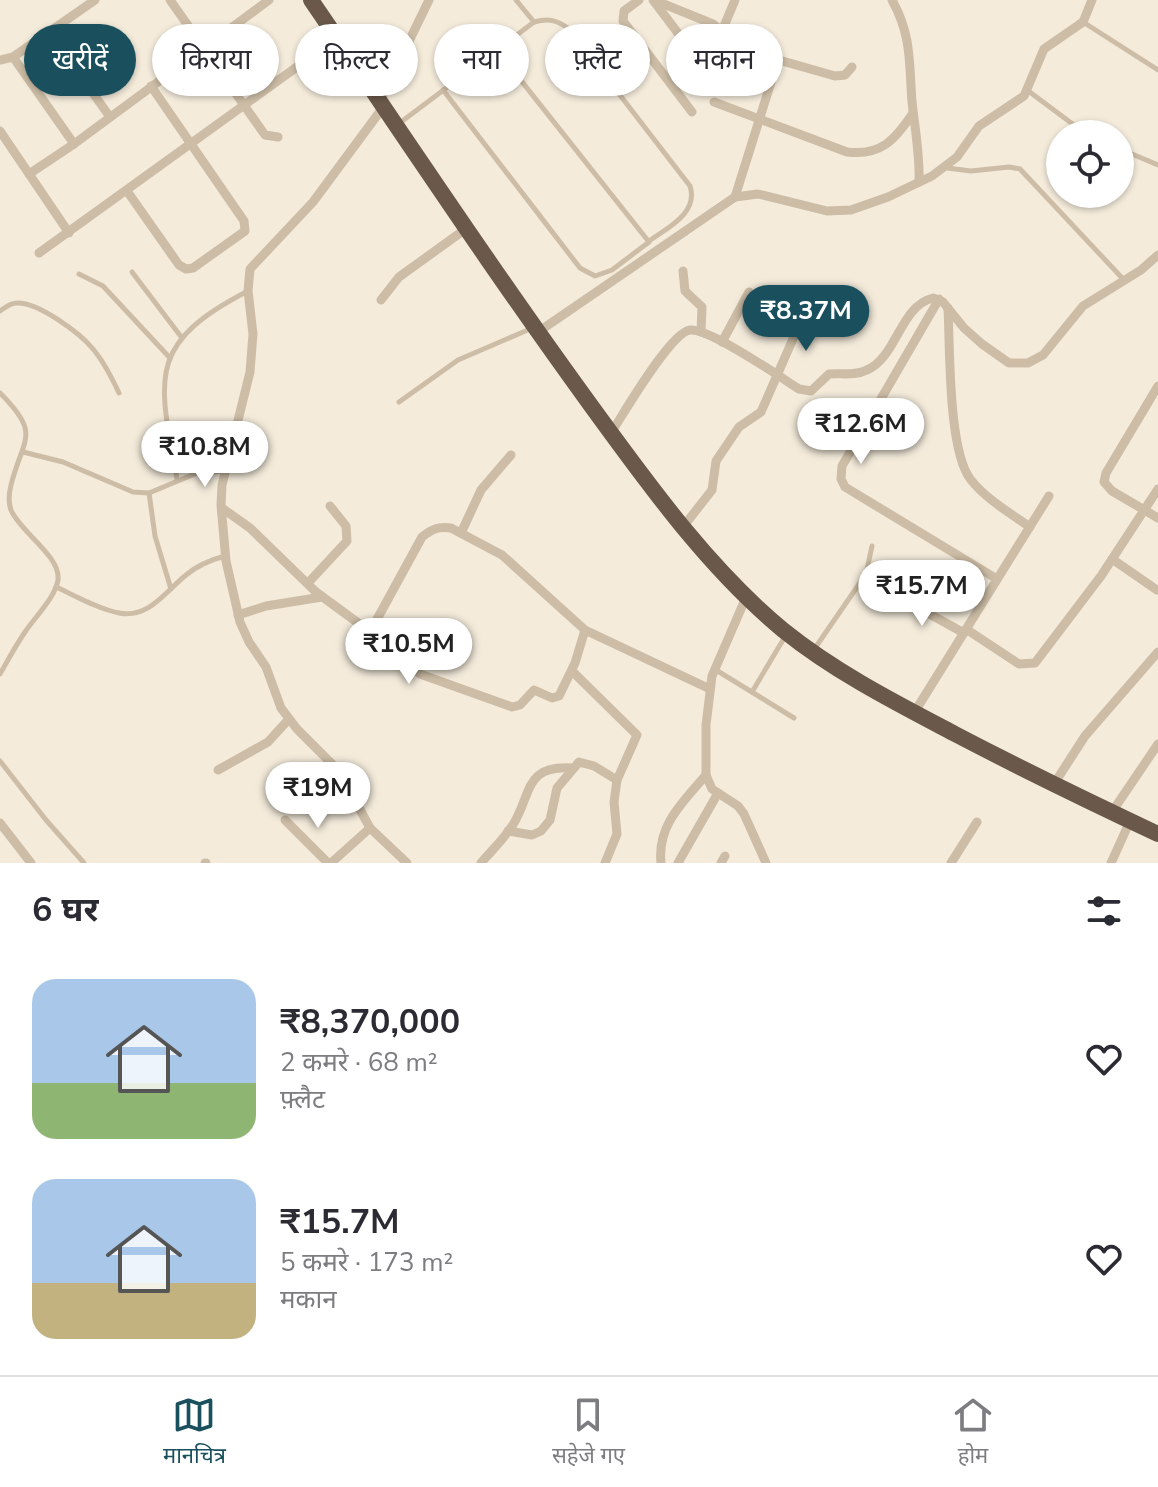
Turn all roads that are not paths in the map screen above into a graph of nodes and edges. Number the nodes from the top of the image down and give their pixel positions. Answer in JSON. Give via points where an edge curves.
{"nodes":[{"id":1,"x":95,"y":0,"type":"edge"},
{"id":2,"x":170,"y":0,"type":"edge"},
{"id":3,"x":269,"y":0,"type":"edge"},
{"id":4,"x":311,"y":0,"type":"edge"},
{"id":5,"x":429,"y":0,"type":"edge"},
{"id":6,"x":516,"y":0,"type":"edge"},
{"id":7,"x":639,"y":0,"type":"edge"},
{"id":8,"x":654,"y":0,"type":"edge"},
{"id":9,"x":735,"y":0,"type":"edge"},
{"id":10,"x":892,"y":0,"type":"edge"},
{"id":11,"x":1092,"y":0,"type":"edge"},
{"id":12,"x":534,"y":22,"type":"junction"},
{"id":13,"x":1083,"y":22,"type":"junction"},
{"id":14,"x":187,"y":24,"type":"edge"},
{"id":15,"x":235,"y":24,"type":"edge"},
{"id":16,"x":327,"y":24,"type":"edge"},
{"id":17,"x":672,"y":24,"type":"edge"},
{"id":18,"x":713,"y":24,"type":"edge"},
{"id":19,"x":725,"y":24,"type":"edge"},
{"id":20,"x":529,"y":26,"type":"edge"},
{"id":21,"x":13,"y":57,"type":"junction"},
{"id":22,"x":0,"y":60,"type":"edge"},
{"id":23,"x":783,"y":61,"type":"edge"},
{"id":24,"x":295,"y":67,"type":"edge"},
{"id":25,"x":852,"y":67,"type":"dead end"},
{"id":26,"x":1158,"y":70,"type":"edge"},
{"id":27,"x":151,"y":86,"type":"joint"},
{"id":28,"x":1027,"y":90,"type":"junction"},
{"id":29,"x":529,"y":91,"type":"edge"},
{"id":30,"x":95,"y":96,"type":"edge"},
{"id":31,"x":237,"y":96,"type":"edge"},
{"id":32,"x":377,"y":96,"type":"edge"},
{"id":33,"x":435,"y":96,"type":"edge"},
{"id":34,"x":448,"y":96,"type":"edge"},
{"id":35,"x":767,"y":96,"type":"edge"},
{"id":36,"x":714,"y":102,"type":"dead end"},
{"id":37,"x":243,"y":104,"type":"junction"},
{"id":38,"x":382,"y":104,"type":"junction"},
{"id":39,"x":692,"y":112,"type":"dead end"},
{"id":40,"x":913,"y":113,"type":"junction"},
{"id":41,"x":110,"y":117,"type":"junction"},
{"id":42,"x":1067,"y":120,"type":"edge"},
{"id":43,"x":760,"y":121,"type":"junction"},
{"id":44,"x":397,"y":125,"type":"junction"},
{"id":45,"x":0,"y":131,"type":"edge"},
{"id":46,"x":278,"y":137,"type":"dead end"},
{"id":47,"x":74,"y":144,"type":"junction"},
{"id":48,"x":191,"y":144,"type":"junction"},
{"id":49,"x":1134,"y":155,"type":"edge"},
{"id":50,"x":1158,"y":165,"type":"edge"},
{"id":51,"x":946,"y":167,"type":"junction"},
{"id":52,"x":29,"y":174,"type":"junction"},
{"id":53,"x":919,"y":182,"type":"junction"},
{"id":54,"x":127,"y":191,"type":"junction"},
{"id":55,"x":735,"y":197,"type":"junction"},
{"id":56,"x":467,"y":228,"type":"junction"},
{"id":57,"x":69,"y":233,"type":"junction"},
{"id":58,"x":649,"y":242,"type":"junction"},
{"id":59,"x":39,"y":253,"type":"dead end"},
{"id":60,"x":1158,"y":255,"type":"edge"},
{"id":61,"x":683,"y":271,"type":"dead end"},
{"id":62,"x":132,"y":272,"type":"dead end"},
{"id":63,"x":79,"y":274,"type":"dead end"},
{"id":64,"x":1124,"y":280,"type":"junction"},
{"id":65,"x":248,"y":291,"type":"junction"},
{"id":66,"x":749,"y":292,"type":"dead end"},
{"id":67,"x":939,"y":299,"type":"junction"},
{"id":68,"x":381,"y":300,"type":"dead end"},
{"id":69,"x":948,"y":308,"type":"junction"},
{"id":70,"x":0,"y":311,"type":"edge"},
{"id":71,"x":803,"y":316,"type":"dead end"},
{"id":72,"x":536,"y":330,"type":"junction"},
{"id":73,"x":701,"y":332,"type":"junction"},
{"id":74,"x":182,"y":338,"type":"junction"},
{"id":75,"x":722,"y":342,"type":"junction"},
{"id":76,"x":170,"y":358,"type":"junction"},
{"id":77,"x":778,"y":376,"type":"junction"},
{"id":78,"x":1158,"y":386,"type":"edge"},
{"id":79,"x":0,"y":393,"type":"edge"},
{"id":80,"x":119,"y":393,"type":"dead end"},
{"id":81,"x":399,"y":402,"type":"dead end"},
{"id":82,"x":611,"y":433,"type":"junction"},
{"id":83,"x":23,"y":452,"type":"junction"},
{"id":84,"x":511,"y":455,"type":"dead end"},
{"id":85,"x":225,"y":471,"type":"junction"},
{"id":86,"x":177,"y":479,"type":"junction"},
{"id":87,"x":1158,"y":489,"type":"edge"},
{"id":88,"x":149,"y":493,"type":"junction"},
{"id":89,"x":1049,"y":496,"type":"dead end"},
{"id":90,"x":330,"y":506,"type":"dead end"},
{"id":91,"x":0,"y":507,"type":"edge"},
{"id":92,"x":11,"y":508,"type":"junction"},
{"id":93,"x":222,"y":508,"type":"junction"},
{"id":94,"x":1146,"y":509,"type":"junction"},
{"id":95,"x":1158,"y":518,"type":"edge"},
{"id":96,"x":683,"y":527,"type":"junction"},
{"id":97,"x":1030,"y":527,"type":"junction"},
{"id":98,"x":461,"y":533,"type":"junction"},
{"id":99,"x":872,"y":546,"type":"dead end"},
{"id":100,"x":225,"y":556,"type":"junction"},
{"id":101,"x":1112,"y":559,"type":"junction"},
{"id":102,"x":997,"y":579,"type":"junction"},
{"id":103,"x":308,"y":583,"type":"junction"},
{"id":104,"x":56,"y":587,"type":"junction"},
{"id":105,"x":171,"y":589,"type":"junction"},
{"id":106,"x":1157,"y":590,"type":"edge"},
{"id":107,"x":747,"y":595,"type":"junction"},
{"id":108,"x":895,"y":595,"type":"dead end"},
{"id":109,"x":322,"y":597,"type":"junction"},
{"id":110,"x":238,"y":615,"type":"junction"},
{"id":111,"x":585,"y":630,"type":"junction"},
{"id":112,"x":965,"y":631,"type":"junction"},
{"id":113,"x":370,"y":632,"type":"junction"},
{"id":114,"x":787,"y":633,"type":"junction"},
{"id":115,"x":813,"y":651,"type":"junction"},
{"id":116,"x":1158,"y":652,"type":"edge"},
{"id":117,"x":715,"y":670,"type":"junction"},
{"id":118,"x":572,"y":671,"type":"junction"},
{"id":119,"x":0,"y":674,"type":"edge"},
{"id":120,"x":710,"y":689,"type":"junction"},
{"id":121,"x":752,"y":692,"type":"junction"},
{"id":122,"x":914,"y":713,"type":"junction"},
{"id":123,"x":794,"y":718,"type":"dead end"},
{"id":124,"x":289,"y":719,"type":"junction"},
{"id":125,"x":1158,"y":744,"type":"edge"},
{"id":126,"x":0,"y":761,"type":"edge"},
{"id":127,"x":572,"y":768,"type":"junction"},
{"id":128,"x":218,"y":770,"type":"dead end"},
{"id":129,"x":706,"y":775,"type":"junction"},
{"id":130,"x":617,"y":780,"type":"junction"},
{"id":131,"x":1054,"y":784,"type":"junction"},
{"id":132,"x":718,"y":793,"type":"junction"},
{"id":133,"x":1112,"y":812,"type":"junction"},
{"id":134,"x":285,"y":820,"type":"dead end"},
{"id":135,"x":1130,"y":821,"type":"junction"},
{"id":136,"x":977,"y":822,"type":"dead end"},
{"id":137,"x":0,"y":823,"type":"edge"},
{"id":138,"x":370,"y":828,"type":"junction"},
{"id":139,"x":508,"y":831,"type":"junction"},
{"id":140,"x":1158,"y":834,"type":"edge"},
{"id":141,"x":31,"y":863,"type":"edge"},
{"id":142,"x":84,"y":863,"type":"edge"},
{"id":143,"x":329,"y":863,"type":"edge"},
{"id":144,"x":407,"y":863,"type":"edge"},
{"id":145,"x":481,"y":863,"type":"edge"},
{"id":146,"x":605,"y":863,"type":"edge"},
{"id":147,"x":661,"y":863,"type":"edge"},
{"id":148,"x":678,"y":863,"type":"edge"},
{"id":149,"x":766,"y":863,"type":"edge"},
{"id":150,"x":951,"y":863,"type":"edge"},
{"id":151,"x":1111,"y":863,"type":"edge"}],
"edges":[{"from":1,"to":21,"type":"street"},
{"from":2,"to":14,"type":"street"},
{"from":3,"to":15,"type":"street"},
{"from":4,"to":16,"type":"highway"},
{"from":5,"to":38,"type":"street"},
{"from":6,"to":12,"type":"lane"},
{"from":7,"to":39,"type":"street","via":[[624,11],[623,21]]},
{"from":8,"to":17,"type":"street"},
{"from":8,"to":18,"type":"street"},
{"from":9,"to":19,"type":"street"},
{"from":10,"to":40,"type":"street","via":[[909,42]]},
{"from":11,"to":13,"type":"street"},
{"from":12,"to":20,"type":"lane"},
{"from":12,"to":58,"type":"lane","via":[[551,19],[569,29],[690,186],[692,201],[684,215]]},
{"from":13,"to":26,"type":"lane"},
{"from":13,"to":28,"type":"street","via":[[1044,49]]},
{"from":21,"to":22,"type":"street"},
{"from":21,"to":47,"type":"street"},
{"from":23,"to":25,"type":"street","via":[[835,76]]},
{"from":24,"to":37,"type":"street"},
{"from":27,"to":41,"type":"street"},
{"from":27,"to":48,"type":"street"},
{"from":28,"to":42,"type":"lane"},
{"from":28,"to":51,"type":"street","via":[[979,126]]},
{"from":29,"to":58,"type":"lane"},
{"from":30,"to":41,"type":"street"},
{"from":31,"to":37,"type":"street"},
{"from":32,"to":38,"type":"highway"},
{"from":33,"to":44,"type":"lane"},
{"from":34,"to":58,"type":"lane","via":[[580,268],[603,275]]},
{"from":35,"to":43,"type":"street"},
{"from":36,"to":43,"type":"street"},
{"from":37,"to":46,"type":"street","via":[[265,135]]},
{"from":37,"to":48,"type":"street"},
{"from":38,"to":44,"type":"highway"},
{"from":38,"to":65,"type":"street","via":[[313,202],[252,263]]},
{"from":40,"to":43,"type":"street","via":[[884,147],[862,154]]},
{"from":40,"to":53,"type":"street"},
{"from":41,"to":47,"type":"street"},
{"from":43,"to":55,"type":"street"},
{"from":44,"to":56,"type":"highway"},
{"from":45,"to":52,"type":"street"},
{"from":47,"to":52,"type":"street"},
{"from":48,"to":54,"type":"street"},
{"from":48,"to":54,"type":"street","via":[[244,221],[242,235],[186,269]]},
{"from":49,"to":50,"type":"lane"},
{"from":51,"to":53,"type":"street"},
{"from":51,"to":64,"type":"lane","via":[[1020,169]]},
{"from":52,"to":57,"type":"street"},
{"from":53,"to":55,"type":"street","via":[[851,210],[827,211],[758,194]]},
{"from":54,"to":57,"type":"street"},
{"from":55,"to":72,"type":"street"},
{"from":56,"to":68,"type":"street","via":[[399,277]]},
{"from":56,"to":72,"type":"highway"},
{"from":57,"to":59,"type":"street"},
{"from":60,"to":64,"type":"street"},
{"from":61,"to":73,"type":"street","via":[[685,291],[702,307]]},
{"from":62,"to":74,"type":"lane"},
{"from":63,"to":76,"type":"lane","via":[[103,286]]},
{"from":64,"to":69,"type":"street","via":[[1083,306],[1043,355],[1028,363],[1000,357]]},
{"from":65,"to":74,"type":"lane","via":[[207,314]]},
{"from":65,"to":85,"type":"street","via":[[250,372]]},
{"from":66,"to":75,"type":"street"},
{"from":67,"to":69,"type":"street"},
{"from":67,"to":77,"type":"street","via":[[917,306],[868,370],[829,374],[811,391]]},
{"from":67,"to":102,"type":"street","via":[[842,466],[841,479],[845,487]]},
{"from":69,"to":97,"type":"street","via":[[957,444],[965,472]]},
{"from":70,"to":80,"type":"lane","via":[[13,303],[30,305],[73,331],[97,353]]},
{"from":71,"to":77,"type":"street"},
{"from":72,"to":81,"type":"lane","via":[[458,360]]},
{"from":72,"to":82,"type":"highway"},
{"from":73,"to":75,"type":"street"},
{"from":73,"to":82,"type":"street","via":[[678,336]]},
{"from":74,"to":76,"type":"lane"},
{"from":75,"to":77,"type":"street"},
{"from":76,"to":86,"type":"lane","via":[[163,402]]},
{"from":77,"to":96,"type":"street","via":[[761,412],[742,424],[719,456],[712,490]]},
{"from":78,"to":94,"type":"street","via":[[1104,482]]},
{"from":79,"to":83,"type":"lane","via":[[26,425]]},
{"from":82,"to":96,"type":"highway"},
{"from":83,"to":88,"type":"lane","via":[[63,462],[118,488]]},
{"from":83,"to":92,"type":"lane","via":[[10,490]]},
{"from":84,"to":98,"type":"street","via":[[481,490]]},
{"from":85,"to":86,"type":"lane"},
{"from":85,"to":93,"type":"street"},
{"from":86,"to":88,"type":"lane"},
{"from":87,"to":94,"type":"street"},
{"from":88,"to":105,"type":"lane"},
{"from":89,"to":97,"type":"street"},
{"from":90,"to":103,"type":"street","via":[[346,526],[347,541]]},
{"from":91,"to":92,"type":"lane"},
{"from":92,"to":104,"type":"lane","via":[[55,565]]},
{"from":93,"to":100,"type":"street"},
{"from":93,"to":103,"type":"street"},
{"from":94,"to":95,"type":"street"},
{"from":94,"to":101,"type":"street"},
{"from":96,"to":107,"type":"highway"},
{"from":97,"to":102,"type":"street"},
{"from":98,"to":111,"type":"street","via":[[502,555]]},
{"from":98,"to":113,"type":"street","via":[[443,527],[422,537]]},
{"from":99,"to":115,"type":"lane","via":[[866,574]]},
{"from":100,"to":105,"type":"lane","via":[[204,563]]},
{"from":100,"to":110,"type":"street"},
{"from":101,"to":106,"type":"street"},
{"from":101,"to":112,"type":"street","via":[[1035,663],[1019,664]]},
{"from":102,"to":112,"type":"street"},
{"from":103,"to":109,"type":"street"},
{"from":104,"to":105,"type":"lane","via":[[128,614],[154,604]]},
{"from":104,"to":119,"type":"lane"},
{"from":107,"to":114,"type":"highway"},
{"from":107,"to":117,"type":"street"},
{"from":108,"to":112,"type":"street"},
{"from":109,"to":110,"type":"street"},
{"from":109,"to":113,"type":"street"},
{"from":110,"to":124,"type":"street"},
{"from":111,"to":118,"type":"street"},
{"from":111,"to":120,"type":"street"},
{"from":112,"to":122,"type":"street"},
{"from":113,"to":118,"type":"street","via":[[430,679],[512,707],[534,690],[559,696]]},
{"from":114,"to":115,"type":"highway"},
{"from":114,"to":121,"type":"lane"},
{"from":115,"to":122,"type":"highway"},
{"from":116,"to":131,"type":"street","via":[[1085,736]]},
{"from":117,"to":120,"type":"street"},
{"from":117,"to":121,"type":"lane"},
{"from":118,"to":130,"type":"street","via":[[637,735]]},
{"from":120,"to":129,"type":"street"},
{"from":121,"to":123,"type":"lane"},
{"from":122,"to":131,"type":"highway"},
{"from":124,"to":128,"type":"street","via":[[268,742]]},
{"from":124,"to":138,"type":"street","via":[[339,771]]},
{"from":125,"to":133,"type":"street"},
{"from":126,"to":142,"type":"lane"},
{"from":127,"to":130,"type":"street","via":[[586,762]]},
{"from":127,"to":139,"type":"street","via":[[547,769],[530,783]]},
{"from":127,"to":139,"type":"street","via":[[557,788],[550,820],[541,831]]},
{"from":129,"to":132,"type":"street"},
{"from":129,"to":147,"type":"street","via":[[667,825]]},
{"from":130,"to":146,"type":"street","via":[[617,834]]},
{"from":131,"to":133,"type":"highway"},
{"from":132,"to":148,"type":"street"},
{"from":132,"to":149,"type":"street","via":[[744,814]]},
{"from":133,"to":135,"type":"highway"},
{"from":134,"to":143,"type":"street"},
{"from":135,"to":140,"type":"highway"},
{"from":135,"to":151,"type":"street"},
{"from":136,"to":150,"type":"street"},
{"from":137,"to":141,"type":"street"},
{"from":138,"to":143,"type":"street"},
{"from":138,"to":144,"type":"street"},
{"from":139,"to":145,"type":"street"}]}
